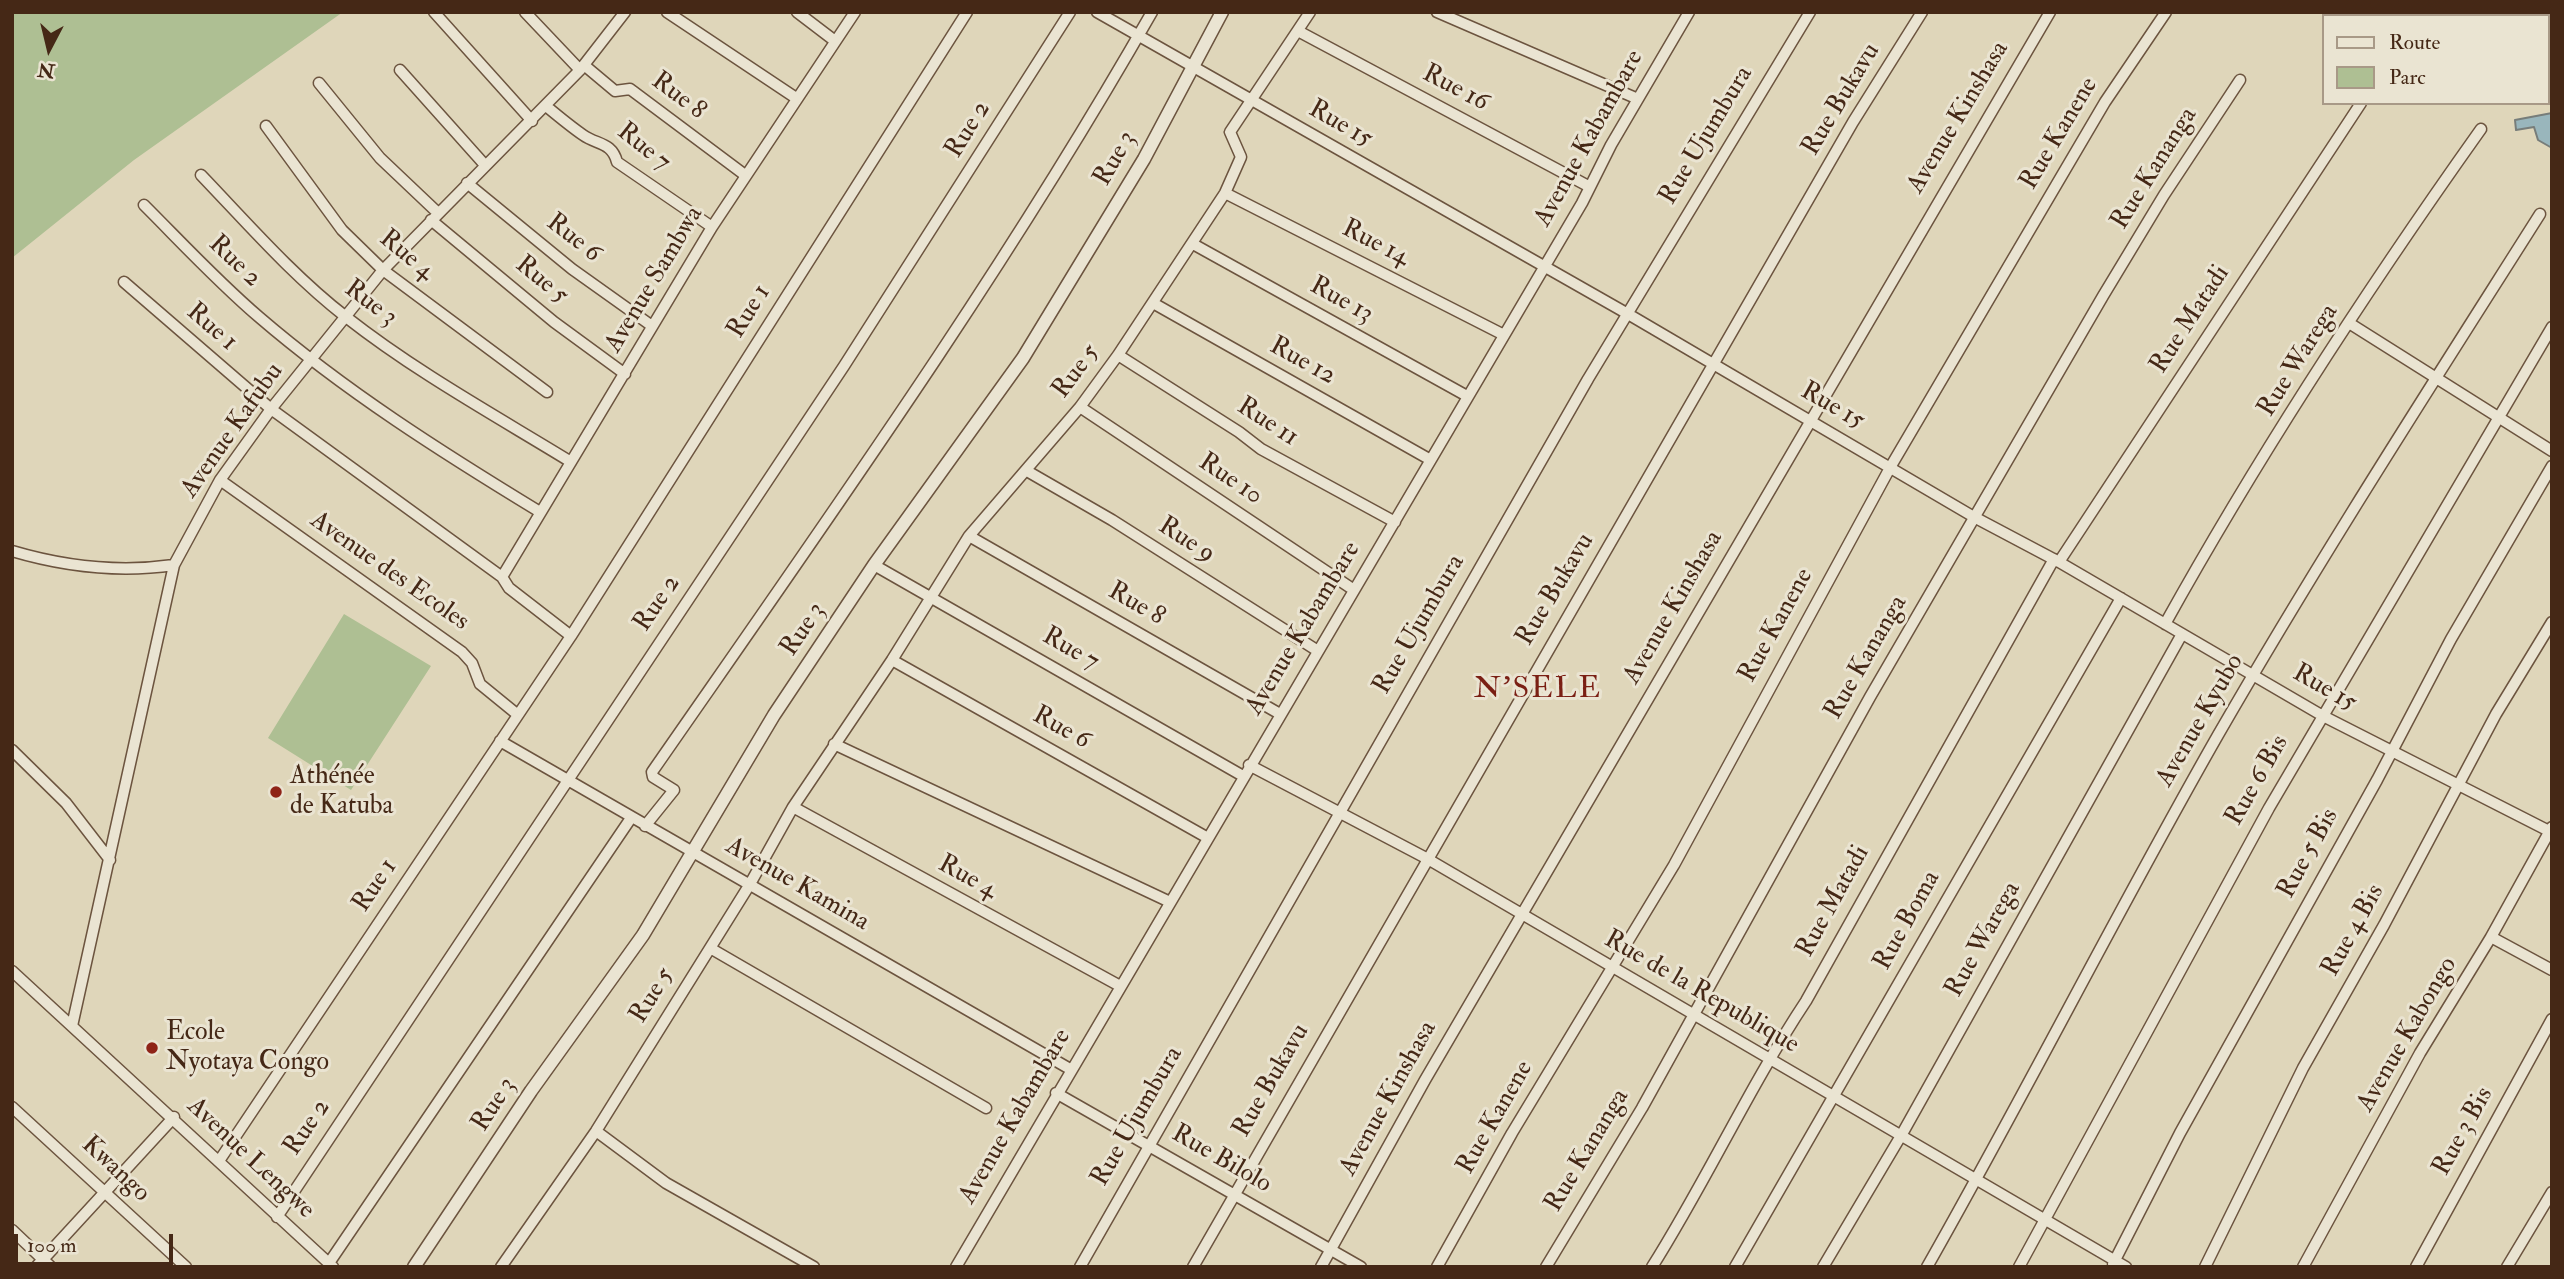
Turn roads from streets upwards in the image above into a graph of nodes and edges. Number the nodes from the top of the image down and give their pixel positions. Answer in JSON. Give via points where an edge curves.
{"nodes":[{"id":1,"x":434,"y":12,"type":"edge"},
{"id":2,"x":525,"y":12,"type":"edge"},
{"id":3,"x":625,"y":12,"type":"edge"},
{"id":4,"x":667,"y":12,"type":"edge"},
{"id":5,"x":797,"y":12,"type":"edge"},
{"id":6,"x":855,"y":12,"type":"edge"},
{"id":7,"x":967,"y":12,"type":"edge"},
{"id":8,"x":1070,"y":12,"type":"edge"},
{"id":9,"x":1097,"y":12,"type":"edge"},
{"id":10,"x":1152,"y":12,"type":"edge"},
{"id":11,"x":1222,"y":12,"type":"edge"},
{"id":12,"x":1310,"y":12,"type":"edge"},
{"id":13,"x":1437,"y":12,"type":"edge"},
{"id":14,"x":1810,"y":12,"type":"edge"},
{"id":15,"x":1922,"y":12,"type":"edge"},
{"id":16,"x":2050,"y":12,"type":"edge"},
{"id":17,"x":2166,"y":12,"type":"edge"},
{"id":18,"x":1684,"y":14,"type":"edge"},
{"id":19,"x":1298,"y":31,"type":"junction"},
{"id":20,"x":1139,"y":36,"type":"junction"},
{"id":21,"x":835,"y":41,"type":"junction"},
{"id":22,"x":582,"y":67,"type":"junction"},
{"id":23,"x":1191,"y":68,"type":"junction"},
{"id":24,"x":400,"y":70,"type":"dead end"},
{"id":25,"x":2240,"y":80,"type":"dead end"},
{"id":26,"x":318,"y":83,"type":"dead end"},
{"id":27,"x":796,"y":98,"type":"junction"},
{"id":28,"x":1637,"y":99,"type":"junction"},
{"id":29,"x":1249,"y":100,"type":"junction"},
{"id":30,"x":2360,"y":105,"type":"edge"},
{"id":31,"x":545,"y":106,"type":"junction"},
{"id":32,"x":532,"y":121,"type":"junction"},
{"id":33,"x":266,"y":126,"type":"dead end"},
{"id":34,"x":2482,"y":129,"type":"dead end"},
{"id":35,"x":484,"y":164,"type":"junction"},
{"id":36,"x":201,"y":174,"type":"dead end"},
{"id":37,"x":745,"y":175,"type":"junction"},
{"id":38,"x":467,"y":183,"type":"junction"},
{"id":39,"x":1590,"y":187,"type":"junction"},
{"id":40,"x":1225,"y":193,"type":"junction"},
{"id":41,"x":144,"y":205,"type":"dead end"},
{"id":42,"x":2540,"y":214,"type":"dead end"},
{"id":43,"x":435,"y":216,"type":"junction"},
{"id":44,"x":712,"y":227,"type":"junction"},
{"id":45,"x":1193,"y":244,"type":"junction"},
{"id":46,"x":1543,"y":268,"type":"junction"},
{"id":47,"x":383,"y":270,"type":"junction"},
{"id":48,"x":124,"y":282,"type":"dead end"},
{"id":49,"x":1153,"y":303,"type":"junction"},
{"id":50,"x":1628,"y":314,"type":"junction"},
{"id":51,"x":345,"y":317,"type":"junction"},
{"id":52,"x":2350,"y":323,"type":"junction"},
{"id":53,"x":652,"y":326,"type":"junction"},
{"id":54,"x":2552,"y":327,"type":"edge"},
{"id":55,"x":1504,"y":335,"type":"junction"},
{"id":56,"x":1118,"y":355,"type":"junction"},
{"id":57,"x":312,"y":360,"type":"junction"},
{"id":58,"x":1715,"y":365,"type":"junction"},
{"id":59,"x":625,"y":374,"type":"junction"},
{"id":60,"x":2436,"y":379,"type":"junction"},
{"id":61,"x":547,"y":392,"type":"dead end"},
{"id":62,"x":1467,"y":396,"type":"junction"},
{"id":63,"x":1080,"y":407,"type":"junction"},
{"id":64,"x":271,"y":409,"type":"junction"},
{"id":65,"x":2498,"y":417,"type":"junction"},
{"id":66,"x":1810,"y":420,"type":"junction"},
{"id":67,"x":2552,"y":451,"type":"edge"},
{"id":68,"x":1429,"y":460,"type":"junction"},
{"id":69,"x":571,"y":462,"type":"junction"},
{"id":70,"x":1891,"y":466,"type":"junction"},
{"id":71,"x":2552,"y":466,"type":"edge"},
{"id":72,"x":1027,"y":471,"type":"junction"},
{"id":73,"x":220,"y":480,"type":"junction"},
{"id":74,"x":540,"y":512,"type":"junction"},
{"id":75,"x":1974,"y":517,"type":"junction"},
{"id":76,"x":1395,"y":522,"type":"junction"},
{"id":77,"x":969,"y":536,"type":"junction"},
{"id":78,"x":12,"y":551,"type":"edge"},
{"id":79,"x":2057,"y":561,"type":"junction"},
{"id":80,"x":174,"y":565,"type":"junction"},
{"id":81,"x":874,"y":565,"type":"junction"},
{"id":82,"x":502,"y":577,"type":"junction"},
{"id":83,"x":1354,"y":590,"type":"junction"},
{"id":84,"x":931,"y":597,"type":"junction"},
{"id":85,"x":2121,"y":598,"type":"junction"},
{"id":86,"x":2552,"y":622,"type":"edge"},
{"id":87,"x":2165,"y":624,"type":"junction"},
{"id":88,"x":2182,"y":634,"type":"junction"},
{"id":89,"x":571,"y":636,"type":"junction"},
{"id":90,"x":1318,"y":651,"type":"junction"},
{"id":91,"x":891,"y":660,"type":"junction"},
{"id":92,"x":2254,"y":674,"type":"junction"},
{"id":93,"x":518,"y":715,"type":"junction"},
{"id":94,"x":1280,"y":715,"type":"junction"},
{"id":95,"x":2323,"y":716,"type":"junction"},
{"id":96,"x":500,"y":741,"type":"junction"},
{"id":97,"x":834,"y":744,"type":"junction"},
{"id":98,"x":12,"y":750,"type":"edge"},
{"id":99,"x":2390,"y":752,"type":"junction"},
{"id":100,"x":1249,"y":765,"type":"junction"},
{"id":101,"x":1243,"y":776,"type":"junction"},
{"id":102,"x":567,"y":782,"type":"junction"},
{"id":103,"x":2458,"y":786,"type":"junction"},
{"id":104,"x":793,"y":807,"type":"junction"},
{"id":105,"x":1338,"y":813,"type":"junction"},
{"id":106,"x":631,"y":818,"type":"junction"},
{"id":107,"x":645,"y":826,"type":"junction"},
{"id":108,"x":2551,"y":829,"type":"edge"},
{"id":109,"x":1208,"y":838,"type":"junction"},
{"id":110,"x":693,"y":853,"type":"junction"},
{"id":111,"x":1426,"y":858,"type":"junction"},
{"id":112,"x":110,"y":860,"type":"junction"},
{"id":113,"x":750,"y":884,"type":"junction"},
{"id":114,"x":1170,"y":902,"type":"junction"},
{"id":115,"x":1521,"y":915,"type":"junction"},
{"id":116,"x":2491,"y":937,"type":"junction"},
{"id":117,"x":710,"y":948,"type":"junction"},
{"id":118,"x":1611,"y":968,"type":"junction"},
{"id":119,"x":2552,"y":970,"type":"edge"},
{"id":120,"x":12,"y":971,"type":"edge"},
{"id":121,"x":1120,"y":986,"type":"junction"},
{"id":122,"x":1692,"y":1015,"type":"junction"},
{"id":123,"x":2552,"y":1019,"type":"edge"},
{"id":124,"x":72,"y":1026,"type":"junction"},
{"id":125,"x":1768,"y":1058,"type":"junction"},
{"id":126,"x":1070,"y":1069,"type":"junction"},
{"id":127,"x":1056,"y":1093,"type":"junction"},
{"id":128,"x":1835,"y":1097,"type":"junction"},
{"id":129,"x":12,"y":1107,"type":"edge"},
{"id":130,"x":986,"y":1108,"type":"dead end"},
{"id":131,"x":174,"y":1117,"type":"junction"},
{"id":132,"x":596,"y":1131,"type":"junction"},
{"id":133,"x":1902,"y":1134,"type":"junction"},
{"id":134,"x":1149,"y":1144,"type":"junction"},
{"id":135,"x":219,"y":1161,"type":"junction"},
{"id":136,"x":1976,"y":1180,"type":"junction"},
{"id":137,"x":104,"y":1191,"type":"junction"},
{"id":138,"x":2552,"y":1192,"type":"edge"},
{"id":139,"x":1233,"y":1194,"type":"junction"},
{"id":140,"x":277,"y":1217,"type":"junction"},
{"id":141,"x":2046,"y":1220,"type":"junction"},
{"id":142,"x":12,"y":1230,"type":"edge"},
{"id":143,"x":1331,"y":1249,"type":"junction"},
{"id":144,"x":43,"y":1264,"type":"edge"},
{"id":145,"x":2113,"y":1264,"type":"edge"},
{"id":146,"x":331,"y":1265,"type":"edge"},
{"id":147,"x":186,"y":1267,"type":"edge"},
{"id":148,"x":414,"y":1267,"type":"edge"},
{"id":149,"x":501,"y":1267,"type":"edge"},
{"id":150,"x":814,"y":1267,"type":"edge"},
{"id":151,"x":956,"y":1267,"type":"edge"},
{"id":152,"x":1080,"y":1267,"type":"edge"},
{"id":153,"x":1194,"y":1267,"type":"edge"},
{"id":154,"x":1321,"y":1267,"type":"edge"},
{"id":155,"x":1361,"y":1267,"type":"edge"},
{"id":156,"x":1437,"y":1267,"type":"edge"},
{"id":157,"x":1546,"y":1267,"type":"edge"},
{"id":158,"x":1652,"y":1267,"type":"edge"},
{"id":159,"x":1735,"y":1267,"type":"edge"},
{"id":160,"x":1823,"y":1267,"type":"edge"},
{"id":161,"x":1927,"y":1267,"type":"edge"},
{"id":162,"x":2020,"y":1267,"type":"edge"},
{"id":163,"x":2126,"y":1267,"type":"edge"},
{"id":164,"x":2205,"y":1267,"type":"edge"},
{"id":165,"x":2303,"y":1267,"type":"edge"},
{"id":166,"x":2416,"y":1267,"type":"edge"},
{"id":167,"x":2507,"y":1267,"type":"edge"}],
"edges":[{"from":1,"to":32,"type":"street"},
{"from":2,"to":22,"type":"street","name":"Rue 8"},
{"from":3,"to":22,"type":"street","name":"Avenue Kafubu"},
{"from":4,"to":27,"type":"street"},
{"from":5,"to":21,"type":"street"},
{"from":6,"to":21,"type":"street","name":"Avenue Sambwa"},
{"from":7,"to":89,"type":"street","name":"Rue 1"},
{"from":8,"to":102,"type":"street","name":"Rue 2","via":[[844,366]]},
{"from":9,"to":20,"type":"street","name":"Rue 15"},
{"from":10,"to":20,"type":"street"},
{"from":11,"to":23,"type":"street","name":"Rue 3"},
{"from":12,"to":19,"type":"street","name":"Rue 5"},
{"from":13,"to":28,"type":"street"},
{"from":14,"to":50,"type":"street","name":"Rue Ujumbura"},
{"from":15,"to":58,"type":"street","name":"Rue Bukavu","via":[[1853,122]]},
{"from":16,"to":66,"type":"street","name":"Avenue Kinshasa"},
{"from":17,"to":70,"type":"street","name":"Rue Kanene","via":[[2105,102]]},
{"from":18,"to":28,"type":"street","name":"Avenue Kabambare"},
{"from":19,"to":29,"type":"street","name":"Rue 5"},
{"from":19,"to":39,"type":"street","name":"Rue 16"},
{"from":20,"to":23,"type":"street","name":"Rue 15"},
{"from":20,"to":107,"type":"street","via":[[870,458],[652,772],[674,790]]},
{"from":21,"to":27,"type":"street","name":"Avenue Sambwa"},
{"from":22,"to":31,"type":"street","name":"Avenue Kafubu"},
{"from":22,"to":37,"type":"street","name":"Rue 8","via":[[615,91],[630,89]]},
{"from":23,"to":29,"type":"street","name":"Rue 15"},
{"from":23,"to":81,"type":"street","name":"Rue 3","via":[[1144,159],[1023,358]]},
{"from":24,"to":35,"type":"street"},
{"from":25,"to":75,"type":"street","name":"Rue Kananga","via":[[2164,195]]},
{"from":26,"to":43,"type":"street","name":"Rue 5"},
{"from":27,"to":37,"type":"street","name":"Avenue Sambwa"},
{"from":28,"to":39,"type":"street","name":"Avenue Kabambare"},
{"from":29,"to":40,"type":"street","name":"Rue 5","via":[[1230,132],[1241,157]]},
{"from":29,"to":46,"type":"street","name":"Rue 15"},
{"from":30,"to":79,"type":"street","name":"Rue Matadi"},
{"from":31,"to":32,"type":"street","name":"Avenue Kafubu"},
{"from":31,"to":44,"type":"street","name":"Rue 7","via":[[586,138],[601,141],[617,162]]},
{"from":32,"to":35,"type":"street","name":"Avenue Kafubu"},
{"from":33,"to":47,"type":"street","name":"Rue 4","via":[[342,230]]},
{"from":34,"to":52,"type":"street","name":"Rue Warega"},
{"from":35,"to":38,"type":"street","name":"Avenue Kafubu"},
{"from":36,"to":51,"type":"street","name":"Rue 3"},
{"from":37,"to":44,"type":"street","name":"Avenue Sambwa"},
{"from":38,"to":43,"type":"street","name":"Avenue Kafubu"},
{"from":38,"to":53,"type":"street","name":"Rue 6","via":[[572,269]]},
{"from":39,"to":46,"type":"street","name":"Avenue Kabambare"},
{"from":40,"to":45,"type":"street","name":"Rue 5"},
{"from":40,"to":55,"type":"street","name":"Rue 14"},
{"from":41,"to":57,"type":"street","name":"Rue 2","via":[[232,293]]},
{"from":42,"to":60,"type":"street","name":"Avenue Kyubo"},
{"from":43,"to":47,"type":"street","name":"Avenue Kafubu"},
{"from":43,"to":59,"type":"street","name":"Rue 5","via":[[554,322]]},
{"from":44,"to":53,"type":"street","name":"Avenue Sambwa"},
{"from":45,"to":49,"type":"street","name":"Rue 5"},
{"from":45,"to":62,"type":"street","name":"Rue 13"},
{"from":46,"to":50,"type":"street","name":"Rue 15"},
{"from":46,"to":55,"type":"street","name":"Avenue Kabambare"},
{"from":47,"to":51,"type":"street","name":"Avenue Kafubu"},
{"from":47,"to":61,"type":"street","name":"Rue 4"},
{"from":48,"to":64,"type":"street","name":"Rue 1"},
{"from":49,"to":56,"type":"street","name":"Rue 5"},
{"from":49,"to":68,"type":"street","name":"Rue 12"},
{"from":50,"to":58,"type":"street","name":"Rue 15"},
{"from":50,"to":105,"type":"street","name":"Rue Ujumbura"},
{"from":51,"to":57,"type":"street","name":"Avenue Kafubu"},
{"from":51,"to":69,"type":"street","name":"Rue 3"},
{"from":52,"to":60,"type":"street"},
{"from":52,"to":87,"type":"street","name":"Rue Warega"},
{"from":53,"to":59,"type":"street","name":"Avenue Sambwa"},
{"from":54,"to":65,"type":"street","name":"Rue 6 Bis"},
{"from":55,"to":62,"type":"street","name":"Avenue Kabambare"},
{"from":56,"to":63,"type":"street","name":"Rue 5"},
{"from":56,"to":76,"type":"street","name":"Rue 11","via":[[1261,449]]},
{"from":57,"to":64,"type":"street","name":"Avenue Kafubu"},
{"from":57,"to":74,"type":"street","name":"Rue 2"},
{"from":58,"to":66,"type":"street","name":"Rue 15"},
{"from":58,"to":111,"type":"street","name":"Rue Bukavu"},
{"from":59,"to":69,"type":"street","name":"Avenue Sambwa"},
{"from":60,"to":65,"type":"street"},
{"from":60,"to":92,"type":"street","name":"Avenue Kyubo"},
{"from":62,"to":68,"type":"street","name":"Avenue Kabambare"},
{"from":63,"to":72,"type":"street","name":"Rue 5"},
{"from":63,"to":83,"type":"street","name":"Rue 10"},
{"from":64,"to":73,"type":"street","name":"Avenue Kafubu"},
{"from":64,"to":82,"type":"street","name":"Rue 1"},
{"from":65,"to":67,"type":"street"},
{"from":65,"to":95,"type":"street","name":"Rue 6 Bis"},
{"from":66,"to":70,"type":"street","name":"Rue 15"},
{"from":66,"to":115,"type":"street","name":"Avenue Kinshasa"},
{"from":68,"to":76,"type":"street","name":"Avenue Kabambare"},
{"from":69,"to":74,"type":"street","name":"Avenue Sambwa"},
{"from":70,"to":75,"type":"street","name":"Rue 15"},
{"from":70,"to":118,"type":"street","name":"Rue Kanene","via":[[1674,865]]},
{"from":71,"to":99,"type":"street","name":"Rue 5 Bis"},
{"from":72,"to":77,"type":"street","name":"Rue 5"},
{"from":72,"to":90,"type":"street","name":"Rue 9"},
{"from":73,"to":80,"type":"street","name":"Avenue Kafubu"},
{"from":73,"to":93,"type":"street","name":"Avenue des Ecoles","via":[[462,652],[480,684]]},
{"from":74,"to":82,"type":"street","name":"Avenue Sambwa"},
{"from":75,"to":79,"type":"street","name":"Rue 15"},
{"from":75,"to":122,"type":"street","name":"Rue Kananga"},
{"from":76,"to":83,"type":"street","name":"Avenue Kabambare"},
{"from":77,"to":84,"type":"street","name":"Rue 5"},
{"from":77,"to":94,"type":"street","name":"Rue 8"},
{"from":78,"to":80,"type":"street","via":[[56,564],[129,570]]},
{"from":79,"to":85,"type":"street","name":"Rue 15"},
{"from":79,"to":125,"type":"street","name":"Rue Matadi","via":[[1806,1001]]},
{"from":80,"to":112,"type":"street","name":"Avenue Kafubu"},
{"from":81,"to":84,"type":"street","name":"Rue 7"},
{"from":81,"to":110,"type":"street","name":"Rue 3","via":[[774,715]]},
{"from":82,"to":89,"type":"street","name":"Rue 1","via":[[509,589]]},
{"from":83,"to":90,"type":"street","name":"Avenue Kabambare"},
{"from":84,"to":91,"type":"street","name":"Rue 5"},
{"from":84,"to":101,"type":"street","name":"Rue 7"},
{"from":85,"to":87,"type":"street","name":"Rue 15"},
{"from":85,"to":128,"type":"street","name":"Rue Boma"},
{"from":86,"to":103,"type":"street","name":"Rue 4 Bis"},
{"from":87,"to":88,"type":"street","name":"Rue 15"},
{"from":88,"to":92,"type":"street","name":"Rue 15"},
{"from":88,"to":133,"type":"street","name":"Rue Warega"},
{"from":89,"to":93,"type":"street","name":"Rue 1"},
{"from":90,"to":94,"type":"street","name":"Avenue Kabambare"},
{"from":91,"to":97,"type":"street","name":"Rue 5"},
{"from":91,"to":109,"type":"street","name":"Rue 6"},
{"from":92,"to":95,"type":"street","name":"Rue 15"},
{"from":92,"to":136,"type":"street","name":"Avenue Kyubo","via":[[2113,921]]},
{"from":93,"to":96,"type":"street","name":"Rue 1"},
{"from":94,"to":100,"type":"street","name":"Avenue Kabambare"},
{"from":95,"to":99,"type":"street","name":"Rue 15"},
{"from":95,"to":141,"type":"street","name":"Rue 6 Bis"},
{"from":96,"to":102,"type":"street","name":"Avenue Kamina"},
{"from":96,"to":135,"type":"street","name":"Rue 1"},
{"from":97,"to":104,"type":"street","name":"Rue 5"},
{"from":97,"to":114,"type":"street"},
{"from":98,"to":112,"type":"street","via":[[66,803]]},
{"from":99,"to":103,"type":"street","name":"Rue 15"},
{"from":99,"to":145,"type":"street","name":"Rue 5 Bis"},
{"from":100,"to":101,"type":"street","name":"Avenue Kabambare"},
{"from":100,"to":105,"type":"street","name":"Rue de la Republique"},
{"from":101,"to":109,"type":"street","name":"Avenue Kabambare"},
{"from":102,"to":106,"type":"street","name":"Avenue Kamina"},
{"from":102,"to":140,"type":"street","name":"Rue 2"},
{"from":103,"to":108,"type":"street","name":"Rue 15"},
{"from":103,"to":164,"type":"street","name":"Rue 4 Bis","via":[[2303,1068]]},
{"from":104,"to":113,"type":"street","name":"Rue 5"},
{"from":104,"to":121,"type":"street","name":"Rue 4"},
{"from":105,"to":111,"type":"street","name":"Rue de la Republique"},
{"from":105,"to":134,"type":"street","name":"Rue Ujumbura"},
{"from":106,"to":107,"type":"street","name":"Avenue Kamina"},
{"from":106,"to":146,"type":"street"},
{"from":107,"to":110,"type":"street","name":"Avenue Kamina"},
{"from":108,"to":116,"type":"street","name":"Avenue Kabongo"},
{"from":109,"to":114,"type":"street","name":"Avenue Kabambare"},
{"from":110,"to":113,"type":"street","name":"Avenue Kamina"},
{"from":110,"to":148,"type":"street","name":"Rue 3","via":[[643,935],[531,1091]]},
{"from":111,"to":115,"type":"street","name":"Rue de la Republique"},
{"from":111,"to":139,"type":"street","name":"Rue Bukavu"},
{"from":112,"to":124,"type":"street","name":"Avenue Kafubu"},
{"from":113,"to":117,"type":"street","name":"Rue 5"},
{"from":113,"to":126,"type":"street","name":"Avenue Kamina"},
{"from":114,"to":121,"type":"street","name":"Avenue Kabambare"},
{"from":115,"to":118,"type":"street","name":"Rue de la Republique"},
{"from":115,"to":143,"type":"street","name":"Avenue Kinshasa"},
{"from":116,"to":119,"type":"street"},
{"from":116,"to":165,"type":"street","name":"Avenue Kabongo","via":[[2420,1053]]},
{"from":117,"to":130,"type":"street"},
{"from":117,"to":132,"type":"street","name":"Rue 5"},
{"from":118,"to":122,"type":"street","name":"Rue de la Republique"},
{"from":118,"to":156,"type":"street","name":"Rue Kanene"},
{"from":120,"to":124,"type":"street","name":"Avenue Lengwe"},
{"from":121,"to":126,"type":"street","name":"Avenue Kabambare"},
{"from":122,"to":125,"type":"street","name":"Rue de la Republique"},
{"from":122,"to":157,"type":"street","name":"Rue Kananga"},
{"from":123,"to":166,"type":"street","name":"Rue 3 Bis"},
{"from":124,"to":131,"type":"street","name":"Avenue Lengwe"},
{"from":125,"to":128,"type":"street","name":"Rue de la Republique"},
{"from":125,"to":158,"type":"street","name":"Rue Matadi","via":[[1689,1209]]},
{"from":126,"to":127,"type":"street","name":"Avenue Kabambare"},
{"from":127,"to":134,"type":"street","name":"Rue Bilolo"},
{"from":127,"to":151,"type":"street","name":"Avenue Kabambare"},
{"from":128,"to":133,"type":"street","name":"Rue de la Republique"},
{"from":128,"to":159,"type":"street","name":"Rue Boma"},
{"from":129,"to":137,"type":"street","name":"Kwango"},
{"from":131,"to":135,"type":"street","name":"Avenue Lengwe"},
{"from":131,"to":137,"type":"street"},
{"from":132,"to":149,"type":"street","name":"Rue 5"},
{"from":132,"to":150,"type":"street","via":[[666,1184]]},
{"from":133,"to":136,"type":"street","name":"Rue de la Republique"},
{"from":133,"to":160,"type":"street","name":"Rue Warega"},
{"from":134,"to":139,"type":"street","name":"Rue Bilolo"},
{"from":134,"to":152,"type":"street","name":"Rue Ujumbura"},
{"from":135,"to":140,"type":"street","name":"Avenue Lengwe"},
{"from":136,"to":141,"type":"street","name":"Rue de la Republique"},
{"from":136,"to":161,"type":"street","name":"Avenue Kyubo"},
{"from":137,"to":144,"type":"street"},
{"from":137,"to":147,"type":"street","name":"Kwango"},
{"from":138,"to":167,"type":"street"},
{"from":139,"to":143,"type":"street","name":"Rue Bilolo"},
{"from":139,"to":153,"type":"street","name":"Rue Bukavu"},
{"from":140,"to":146,"type":"street","name":"Avenue Lengwe"},
{"from":141,"to":145,"type":"street","name":"Rue de la Republique"},
{"from":141,"to":162,"type":"street","name":"Rue 6 Bis"},
{"from":142,"to":144,"type":"street"},
{"from":143,"to":154,"type":"street","name":"Avenue Kinshasa"},
{"from":143,"to":155,"type":"street","name":"Rue Bilolo"},
{"from":145,"to":163,"type":"street","name":"Rue de la Republique"}]}
